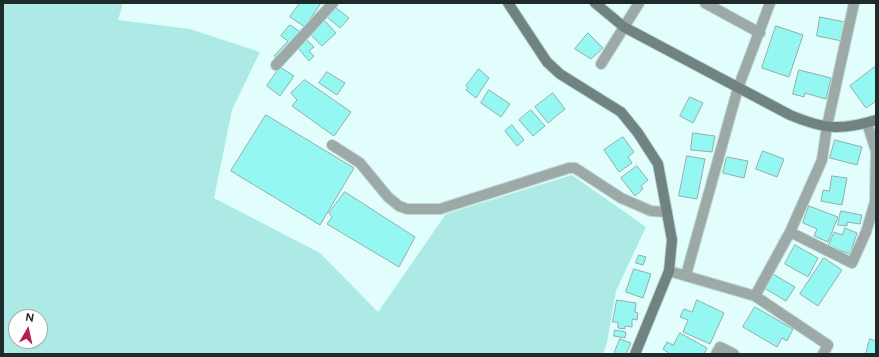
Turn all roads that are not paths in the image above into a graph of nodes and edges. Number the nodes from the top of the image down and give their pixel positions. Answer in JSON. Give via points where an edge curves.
{"nodes":[{"id":1,"x":333,"y":3,"type":"edge"},
{"id":2,"x":508,"y":3,"type":"edge"},
{"id":3,"x":596,"y":3,"type":"edge"},
{"id":4,"x":639,"y":3,"type":"edge"},
{"id":5,"x":705,"y":3,"type":"edge"},
{"id":6,"x":770,"y":3,"type":"edge"},
{"id":7,"x":854,"y":3,"type":"edge"},
{"id":8,"x":624,"y":27,"type":"junction"},
{"id":9,"x":760,"y":33,"type":"junction"},
{"id":10,"x":601,"y":64,"type":"dead end"},
{"id":11,"x":276,"y":65,"type":"dead end"},
{"id":12,"x":738,"y":88,"type":"junction"},
{"id":13,"x":872,"y":121,"type":"edge"},
{"id":14,"x":827,"y":126,"type":"junction"},
{"id":15,"x":332,"y":145,"type":"dead end"},
{"id":16,"x":667,"y":212,"type":"junction"},
{"id":17,"x":790,"y":232,"type":"junction"},
{"id":18,"x":669,"y":271,"type":"junction"},
{"id":19,"x":686,"y":275,"type":"junction"},
{"id":20,"x":755,"y":296,"type":"junction"},
{"id":21,"x":635,"y":354,"type":"edge"},
{"id":22,"x":716,"y":354,"type":"edge"},
{"id":23,"x":734,"y":354,"type":"edge"},
{"id":24,"x":823,"y":354,"type":"edge"}],
"edges":[{"from":1,"to":11,"type":"street"},
{"from":2,"to":16,"type":"street","via":[[547,62],[560,74],[621,112],[638,133],[658,164]]},
{"from":3,"to":8,"type":"street"},
{"from":4,"to":8,"type":"street"},
{"from":5,"to":9,"type":"street"},
{"from":6,"to":9,"type":"street"},
{"from":7,"to":14,"type":"street"},
{"from":8,"to":10,"type":"street"},
{"from":8,"to":12,"type":"street"},
{"from":9,"to":12,"type":"street"},
{"from":12,"to":14,"type":"street","via":[[790,115],[814,125]]},
{"from":12,"to":19,"type":"street"},
{"from":13,"to":14,"type":"street","via":[[855,126]]},
{"from":13,"to":17,"type":"street","via":[[876,151],[875,202],[866,232],[852,263]]},
{"from":14,"to":17,"type":"street","via":[[822,160]]},
{"from":15,"to":16,"type":"street","via":[[360,163],[388,197],[408,209],[440,209],[575,168],[622,198],[651,211]]},
{"from":16,"to":18,"type":"street","via":[[672,240]]},
{"from":17,"to":20,"type":"street"},
{"from":18,"to":19,"type":"street"},
{"from":18,"to":21,"type":"street"},
{"from":19,"to":20,"type":"street"},
{"from":20,"to":24,"type":"street","via":[[828,345]]},
{"from":22,"to":23,"type":"street","via":[[720,347]]}]}
